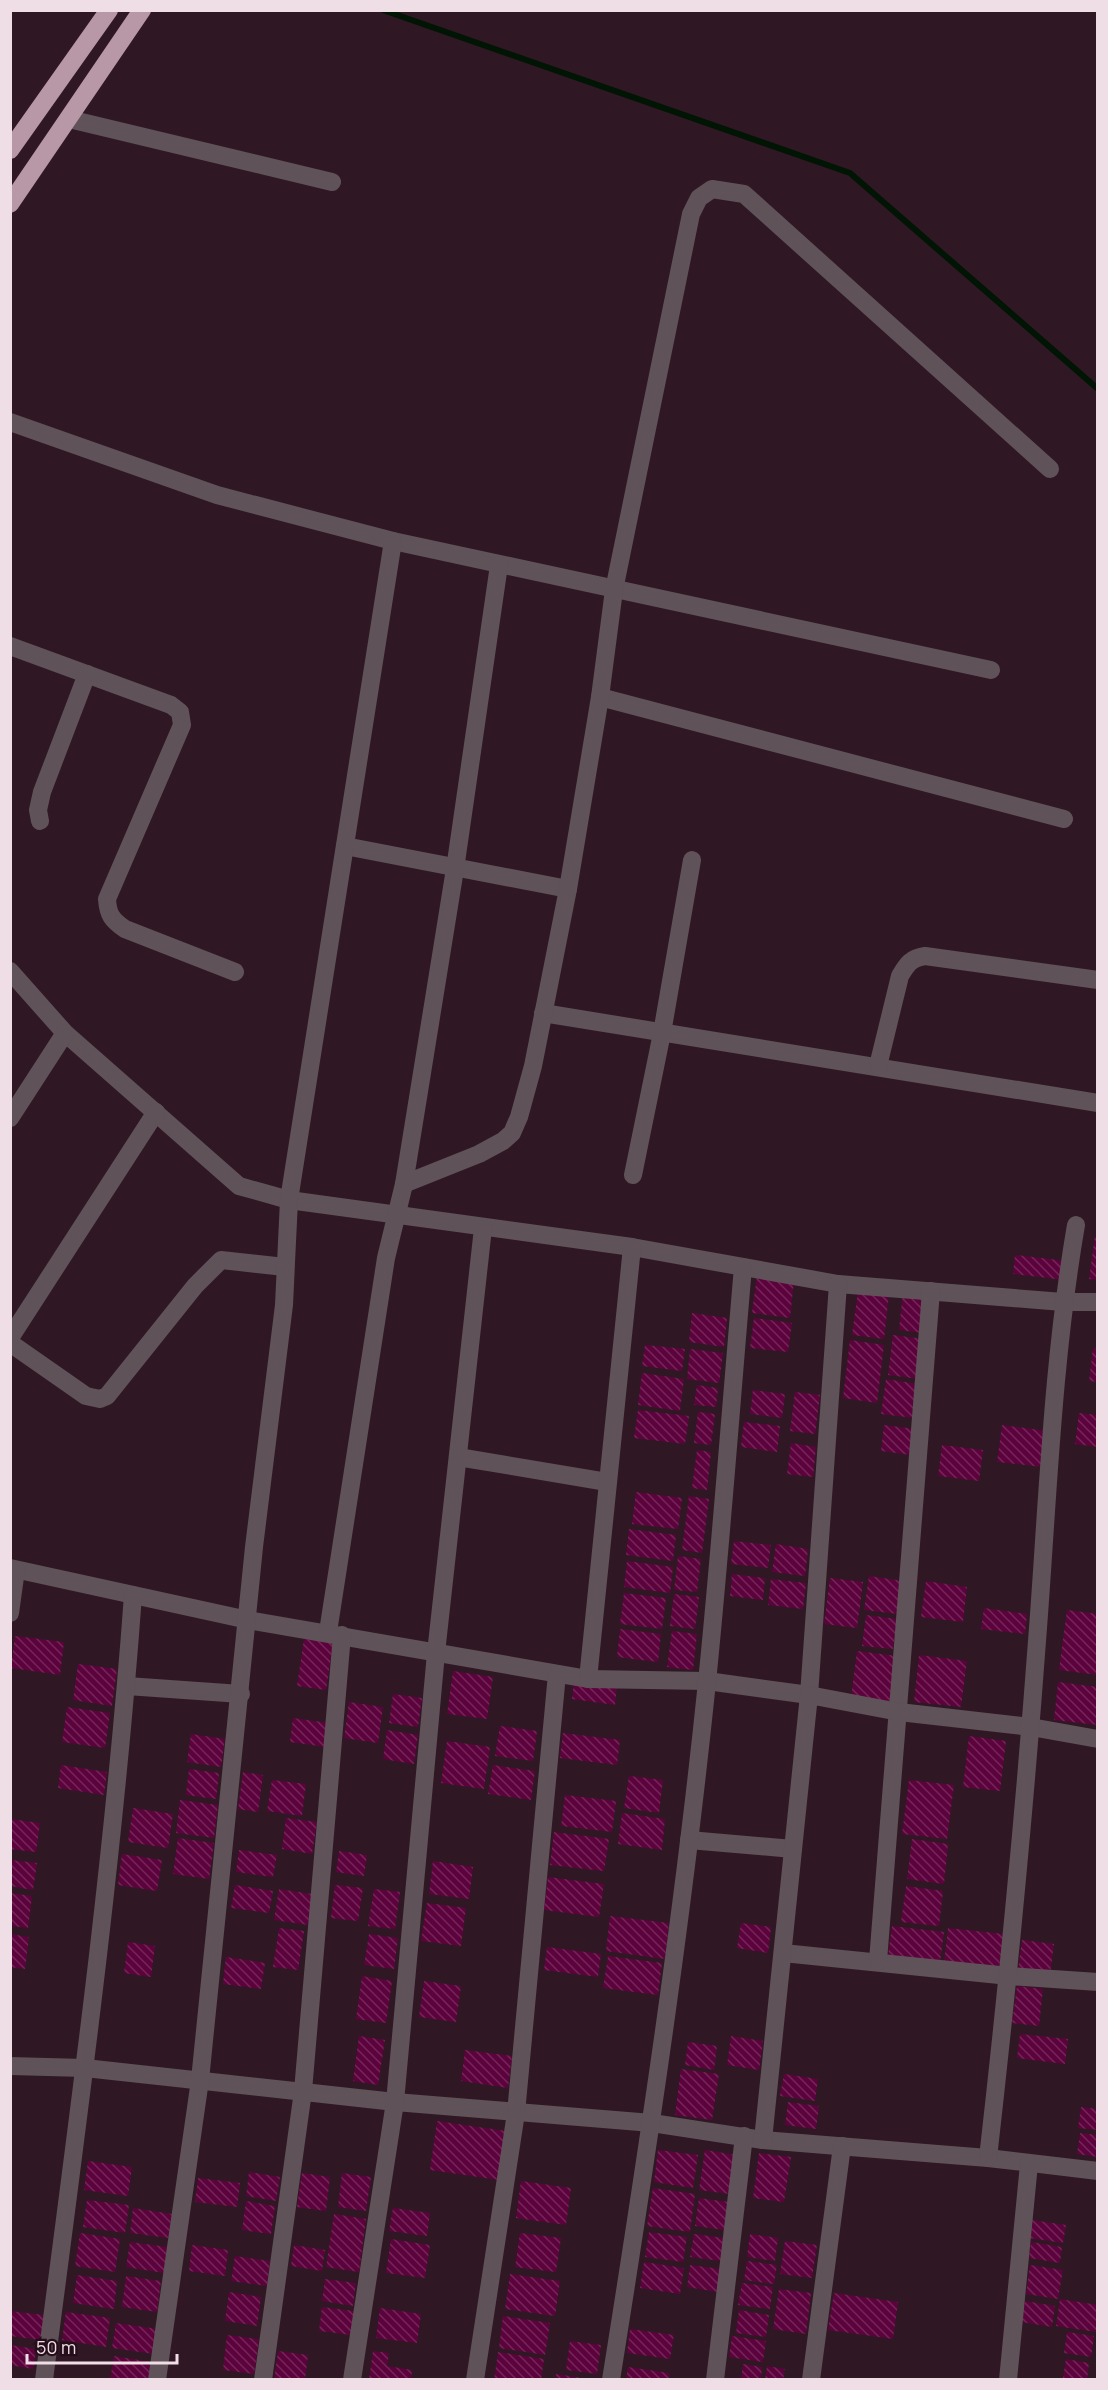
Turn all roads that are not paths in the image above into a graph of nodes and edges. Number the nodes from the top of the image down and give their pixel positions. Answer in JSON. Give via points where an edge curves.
{"nodes":[{"id":1,"x":109,"y":10,"type":"edge"},
{"id":2,"x":142,"y":10,"type":"edge"},
{"id":3,"x":69,"y":118,"type":"junction"},
{"id":4,"x":10,"y":150,"type":"edge"},
{"id":5,"x":332,"y":182,"type":"dead end"},
{"id":6,"x":10,"y":204,"type":"edge"},
{"id":7,"x":10,"y":422,"type":"edge"},
{"id":8,"x":1050,"y":469,"type":"dead end"},
{"id":9,"x":393,"y":541,"type":"junction"},
{"id":10,"x":499,"y":564,"type":"junction"},
{"id":11,"x":614,"y":590,"type":"junction"},
{"id":12,"x":10,"y":646,"type":"edge"},
{"id":13,"x":991,"y":670,"type":"dead end"},
{"id":14,"x":87,"y":674,"type":"junction"},
{"id":15,"x":600,"y":697,"type":"junction"},
{"id":16,"x":1064,"y":819,"type":"dead end"},
{"id":17,"x":40,"y":822,"type":"dead end"},
{"id":18,"x":345,"y":846,"type":"junction"},
{"id":19,"x":692,"y":860,"type":"dead end"},
{"id":20,"x":455,"y":869,"type":"junction"},
{"id":21,"x":568,"y":889,"type":"junction"},
{"id":22,"x":10,"y":971,"type":"edge"},
{"id":23,"x":235,"y":972,"type":"dead end"},
{"id":24,"x":1098,"y":980,"type":"edge"},
{"id":25,"x":543,"y":1013,"type":"junction"},
{"id":26,"x":65,"y":1033,"type":"junction"},
{"id":27,"x":662,"y":1033,"type":"junction"},
{"id":28,"x":878,"y":1066,"type":"junction"},
{"id":29,"x":1098,"y":1103,"type":"edge"},
{"id":30,"x":156,"y":1112,"type":"junction"},
{"id":31,"x":10,"y":1118,"type":"edge"},
{"id":32,"x":633,"y":1175,"type":"dead end"},
{"id":33,"x":404,"y":1184,"type":"junction"},
{"id":34,"x":289,"y":1200,"type":"junction"},
{"id":35,"x":397,"y":1216,"type":"junction"},
{"id":36,"x":1076,"y":1225,"type":"dead end"},
{"id":37,"x":483,"y":1228,"type":"junction"},
{"id":38,"x":632,"y":1247,"type":"junction"},
{"id":39,"x":743,"y":1267,"type":"junction"},
{"id":40,"x":285,"y":1271,"type":"junction"},
{"id":41,"x":838,"y":1284,"type":"junction"},
{"id":42,"x":931,"y":1291,"type":"junction"},
{"id":43,"x":1063,"y":1302,"type":"junction"},
{"id":44,"x":1098,"y":1302,"type":"edge"},
{"id":45,"x":10,"y":1341,"type":"edge"},
{"id":46,"x":458,"y":1457,"type":"junction"},
{"id":47,"x":607,"y":1482,"type":"junction"},
{"id":48,"x":14,"y":1569,"type":"edge"},
{"id":49,"x":117,"y":1592,"type":"junction"},
{"id":50,"x":10,"y":1613,"type":"edge"},
{"id":51,"x":248,"y":1620,"type":"junction"},
{"id":52,"x":335,"y":1634,"type":"junction"},
{"id":53,"x":436,"y":1653,"type":"junction"},
{"id":54,"x":557,"y":1674,"type":"junction"},
{"id":55,"x":588,"y":1679,"type":"junction"},
{"id":56,"x":707,"y":1681,"type":"junction"},
{"id":57,"x":127,"y":1686,"type":"junction"},
{"id":58,"x":241,"y":1694,"type":"junction"},
{"id":59,"x":809,"y":1695,"type":"junction"},
{"id":60,"x":899,"y":1712,"type":"junction"},
{"id":61,"x":1031,"y":1727,"type":"junction"},
{"id":62,"x":1098,"y":1739,"type":"edge"},
{"id":63,"x":689,"y":1839,"type":"junction"},
{"id":64,"x":793,"y":1849,"type":"junction"},
{"id":65,"x":783,"y":1953,"type":"junction"},
{"id":66,"x":878,"y":1961,"type":"junction"},
{"id":67,"x":1009,"y":1976,"type":"junction"},
{"id":68,"x":1098,"y":1982,"type":"edge"},
{"id":69,"x":10,"y":2066,"type":"edge"},
{"id":70,"x":85,"y":2068,"type":"junction"},
{"id":71,"x":200,"y":2080,"type":"junction"},
{"id":72,"x":303,"y":2091,"type":"junction"},
{"id":73,"x":395,"y":2102,"type":"junction"},
{"id":74,"x":516,"y":2113,"type":"junction"},
{"id":75,"x":652,"y":2124,"type":"junction"},
{"id":76,"x":744,"y":2136,"type":"junction"},
{"id":77,"x":763,"y":2140,"type":"junction"},
{"id":78,"x":842,"y":2146,"type":"junction"},
{"id":79,"x":988,"y":2158,"type":"junction"},
{"id":80,"x":1029,"y":2164,"type":"junction"},
{"id":81,"x":1098,"y":2171,"type":"edge"},
{"id":82,"x":44,"y":2379,"type":"edge"},
{"id":83,"x":157,"y":2379,"type":"edge"},
{"id":84,"x":263,"y":2379,"type":"edge"},
{"id":85,"x":352,"y":2379,"type":"edge"},
{"id":86,"x":475,"y":2379,"type":"edge"},
{"id":87,"x":611,"y":2379,"type":"edge"},
{"id":88,"x":715,"y":2379,"type":"edge"},
{"id":89,"x":811,"y":2379,"type":"edge"},
{"id":90,"x":1008,"y":2379,"type":"edge"}],
"edges":[{"from":1,"to":4,"type":"highway"},
{"from":2,"to":3,"type":"highway"},
{"from":3,"to":5,"type":"street"},
{"from":3,"to":6,"type":"highway"},
{"from":7,"to":9,"type":"street","via":[[217,495]]},
{"from":8,"to":11,"type":"street","via":[[744,194],[712,189],[699,198],[691,214]]},
{"from":9,"to":10,"type":"street"},
{"from":9,"to":18,"type":"street"},
{"from":10,"to":11,"type":"street"},
{"from":10,"to":20,"type":"street"},
{"from":11,"to":13,"type":"street"},
{"from":11,"to":15,"type":"street"},
{"from":12,"to":14,"type":"street"},
{"from":14,"to":17,"type":"street","via":[[42,792]]},
{"from":14,"to":23,"type":"street","via":[[171,705],[180,712],[182,725],[107,899],[108,913],[125,928]]},
{"from":15,"to":16,"type":"street"},
{"from":15,"to":21,"type":"street"},
{"from":18,"to":20,"type":"street"},
{"from":18,"to":34,"type":"street"},
{"from":19,"to":27,"type":"street"},
{"from":20,"to":21,"type":"street"},
{"from":20,"to":33,"type":"street"},
{"from":21,"to":25,"type":"street"},
{"from":22,"to":26,"type":"street"},
{"from":24,"to":28,"type":"street","via":[[925,956],[914,958],[900,976]]},
{"from":25,"to":27,"type":"street"},
{"from":25,"to":33,"type":"street","via":[[533,1066],[512,1133],[479,1154]]},
{"from":26,"to":30,"type":"street"},
{"from":26,"to":31,"type":"street"},
{"from":27,"to":28,"type":"street"},
{"from":27,"to":32,"type":"street"},
{"from":28,"to":29,"type":"street"},
{"from":30,"to":34,"type":"street","via":[[239,1186]]},
{"from":30,"to":45,"type":"street"},
{"from":33,"to":35,"type":"street"},
{"from":34,"to":35,"type":"street"},
{"from":34,"to":40,"type":"street"},
{"from":35,"to":37,"type":"street"},
{"from":35,"to":52,"type":"street","via":[[386,1258]]},
{"from":36,"to":43,"type":"street"},
{"from":37,"to":38,"type":"street"},
{"from":37,"to":46,"type":"street"},
{"from":38,"to":39,"type":"street"},
{"from":38,"to":47,"type":"street"},
{"from":39,"to":41,"type":"street"},
{"from":39,"to":56,"type":"street"},
{"from":40,"to":45,"type":"street","via":[[220,1260],[107,1396],[100,1399],[86,1396]]},
{"from":40,"to":51,"type":"street"},
{"from":41,"to":42,"type":"street"},
{"from":41,"to":59,"type":"street"},
{"from":42,"to":43,"type":"street"},
{"from":42,"to":60,"type":"street"},
{"from":43,"to":44,"type":"street"},
{"from":43,"to":61,"type":"street"},
{"from":46,"to":47,"type":"street"},
{"from":46,"to":53,"type":"street"},
{"from":47,"to":55,"type":"street"},
{"from":48,"to":49,"type":"street"},
{"from":48,"to":50,"type":"street"},
{"from":49,"to":51,"type":"street"},
{"from":49,"to":57,"type":"street"},
{"from":51,"to":52,"type":"street"},
{"from":51,"to":58,"type":"street"},
{"from":52,"to":53,"type":"street"},
{"from":52,"to":72,"type":"street"},
{"from":53,"to":54,"type":"street"},
{"from":53,"to":73,"type":"street"},
{"from":54,"to":55,"type":"street"},
{"from":54,"to":74,"type":"street"},
{"from":55,"to":56,"type":"street"},
{"from":56,"to":59,"type":"street"},
{"from":56,"to":63,"type":"street"},
{"from":57,"to":58,"type":"street"},
{"from":57,"to":70,"type":"street"},
{"from":58,"to":71,"type":"street"},
{"from":59,"to":60,"type":"street"},
{"from":59,"to":64,"type":"street"},
{"from":60,"to":61,"type":"street"},
{"from":60,"to":66,"type":"street"},
{"from":61,"to":62,"type":"street"},
{"from":61,"to":67,"type":"street"},
{"from":63,"to":64,"type":"street"},
{"from":63,"to":75,"type":"street"},
{"from":64,"to":65,"type":"street"},
{"from":65,"to":66,"type":"street"},
{"from":65,"to":77,"type":"street"},
{"from":66,"to":67,"type":"street"},
{"from":67,"to":68,"type":"street"},
{"from":67,"to":79,"type":"street"},
{"from":69,"to":70,"type":"street"},
{"from":70,"to":71,"type":"street"},
{"from":70,"to":82,"type":"street"},
{"from":71,"to":72,"type":"street"},
{"from":71,"to":83,"type":"street"},
{"from":72,"to":73,"type":"street"},
{"from":72,"to":84,"type":"street"},
{"from":73,"to":74,"type":"street"},
{"from":73,"to":85,"type":"street"},
{"from":74,"to":75,"type":"street"},
{"from":74,"to":86,"type":"street"},
{"from":75,"to":76,"type":"street"},
{"from":75,"to":87,"type":"street"},
{"from":76,"to":77,"type":"street"},
{"from":76,"to":88,"type":"street"},
{"from":77,"to":78,"type":"street"},
{"from":78,"to":79,"type":"street"},
{"from":78,"to":89,"type":"street"},
{"from":79,"to":80,"type":"street"},
{"from":80,"to":81,"type":"street"},
{"from":80,"to":90,"type":"street"}]}
